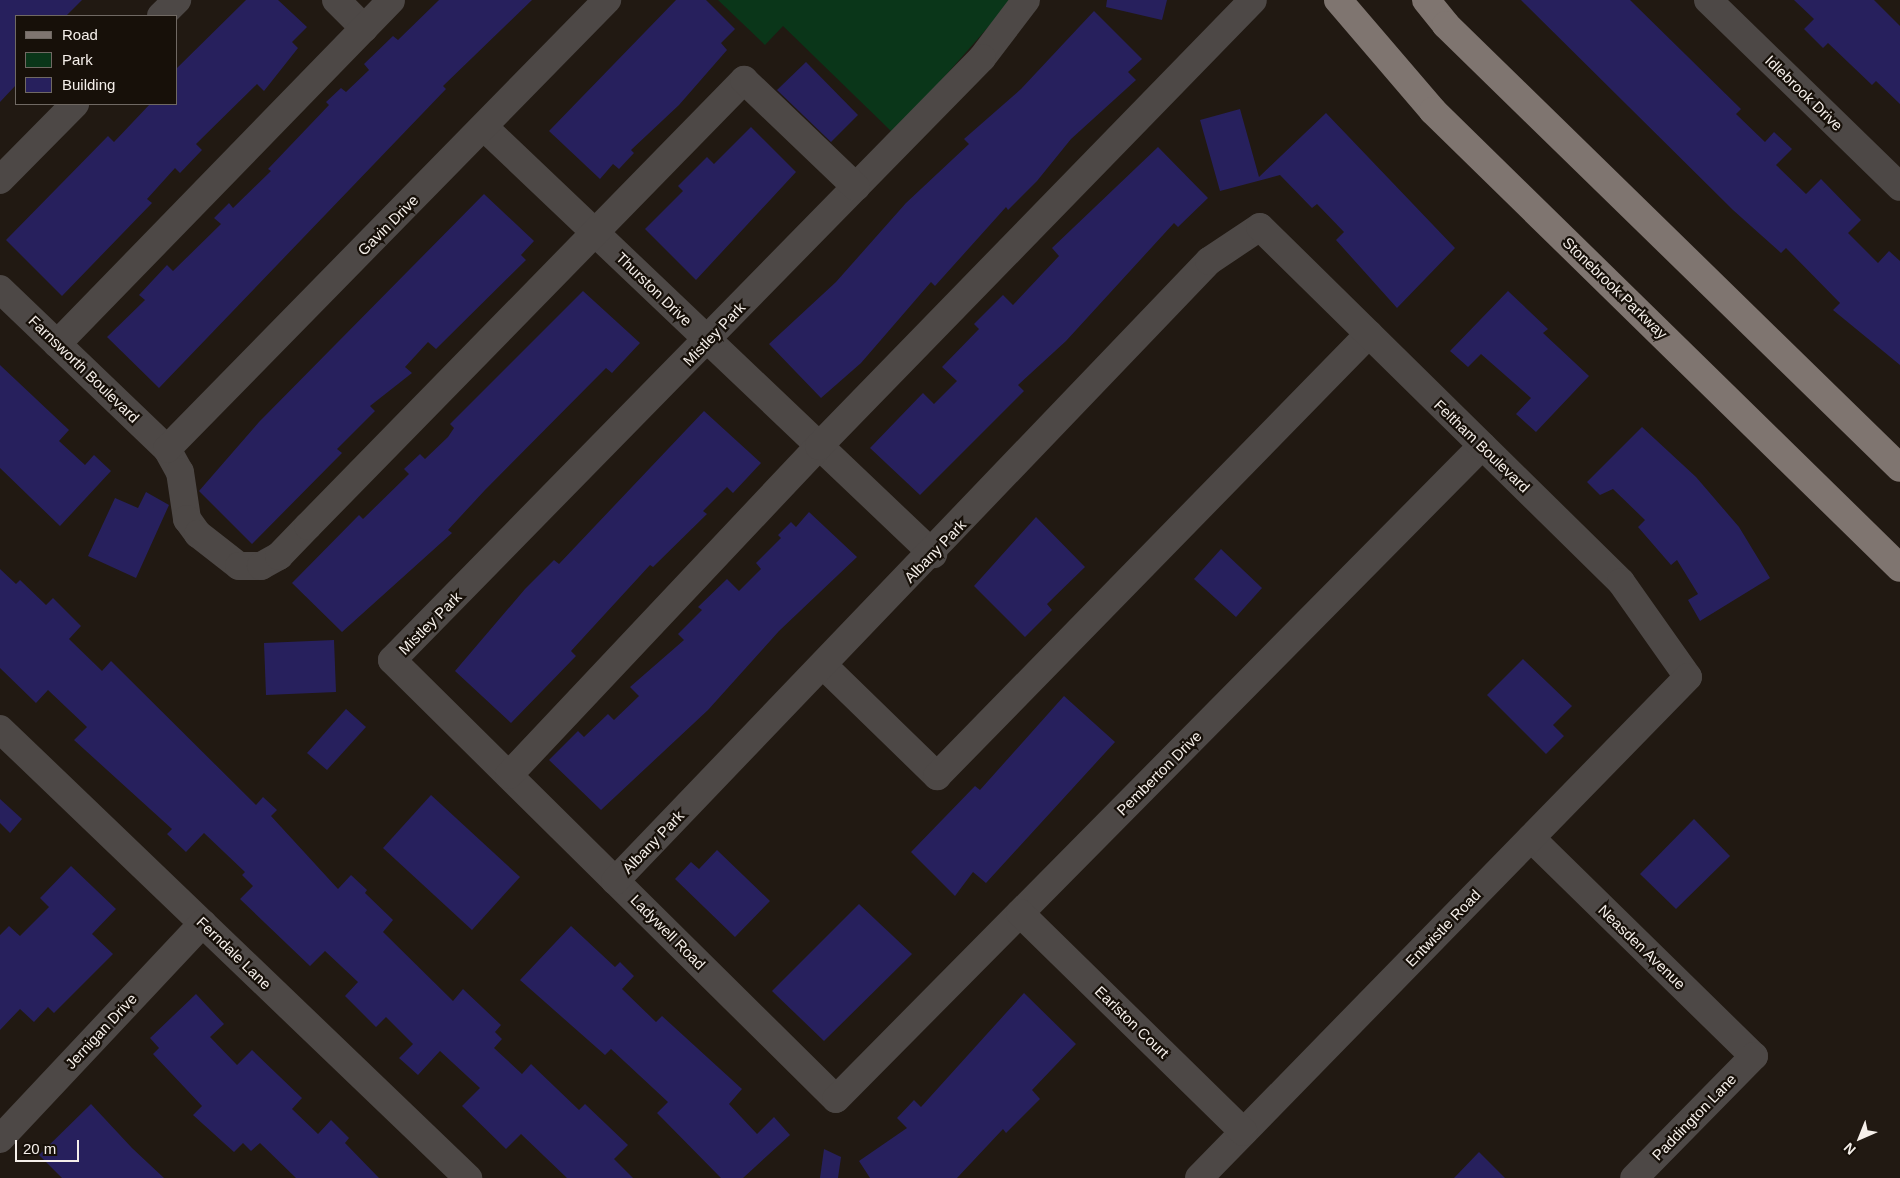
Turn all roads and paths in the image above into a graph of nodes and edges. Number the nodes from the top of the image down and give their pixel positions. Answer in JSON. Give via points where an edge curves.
{"nodes":[{"id":1,"x":177,"y":0,"type":"edge"},
{"id":2,"x":336,"y":0,"type":"edge"},
{"id":3,"x":391,"y":0,"type":"edge"},
{"id":4,"x":607,"y":0,"type":"edge"},
{"id":5,"x":1026,"y":0,"type":"edge"},
{"id":6,"x":1254,"y":0,"type":"edge"},
{"id":7,"x":1338,"y":0,"type":"edge"},
{"id":8,"x":1426,"y":0,"type":"edge"},
{"id":9,"x":1708,"y":0,"type":"edge"},
{"id":10,"x":162,"y":15,"type":"edge"},
{"id":11,"x":364,"y":28,"type":"junction"},
{"id":12,"x":74,"y":105,"type":"edge"},
{"id":13,"x":484,"y":128,"type":"junction"},
{"id":14,"x":0,"y":180,"type":"edge"},
{"id":15,"x":856,"y":187,"type":"junction"},
{"id":16,"x":1900,"y":187,"type":"edge"},
{"id":17,"x":1260,"y":227,"type":"joint"},
{"id":18,"x":597,"y":234,"type":"junction"},
{"id":19,"x":0,"y":289,"type":"edge"},
{"id":20,"x":1368,"y":334,"type":"junction"},
{"id":21,"x":708,"y":340,"type":"junction"},
{"id":22,"x":57,"y":344,"type":"junction"},
{"id":23,"x":819,"y":446,"type":"junction"},
{"id":24,"x":1482,"y":446,"type":"junction"},
{"id":25,"x":167,"y":450,"type":"junction"},
{"id":26,"x":1900,"y":468,"type":"edge"},
{"id":27,"x":933,"y":554,"type":"junction"},
{"id":28,"x":1900,"y":568,"type":"edge"},
{"id":29,"x":392,"y":660,"type":"joint"},
{"id":30,"x":824,"y":666,"type":"junction"},
{"id":31,"x":1688,"y":677,"type":"joint"},
{"id":32,"x":0,"y":729,"type":"edge"},
{"id":33,"x":509,"y":776,"type":"junction"},
{"id":34,"x":1530,"y":838,"type":"junction"},
{"id":35,"x":616,"y":881,"type":"junction"},
{"id":36,"x":1020,"y":913,"type":"junction"},
{"id":37,"x":203,"y":923,"type":"junction"},
{"id":38,"x":1754,"y":1056,"type":"joint"},
{"id":39,"x":836,"y":1099,"type":"joint"},
{"id":40,"x":1244,"y":1132,"type":"junction"},
{"id":41,"x":0,"y":1139,"type":"edge"},
{"id":42,"x":468,"y":1178,"type":"edge"},
{"id":43,"x":1199,"y":1178,"type":"edge"},
{"id":44,"x":1634,"y":1178,"type":"edge"}],
"edges":[{"from":1,"to":10,"type":"street"},
{"from":2,"to":11,"type":"street"},
{"from":3,"to":11,"type":"street"},
{"from":4,"to":13,"type":"street","name":"Gavin Drive"},
{"from":5,"to":15,"type":"street","name":"Mistley Park","via":[[982,58]]},
{"from":6,"to":23,"type":"street"},
{"from":7,"to":28,"type":"main road","name":"Stonebrook Parkway","via":[[1433,111]]},
{"from":8,"to":26,"type":"main road","via":[[1446,25]]},
{"from":9,"to":16,"type":"street","name":"Idlebrook Drive"},
{"from":11,"to":22,"type":"street"},
{"from":12,"to":14,"type":"street"},
{"from":13,"to":18,"type":"street","name":"Thurston Drive"},
{"from":13,"to":25,"type":"street","name":"Gavin Drive"},
{"from":15,"to":18,"type":"street","name":"Farnsworth Boulevard","via":[[744,80]]},
{"from":15,"to":21,"type":"street","name":"Mistley Park"},
{"from":17,"to":20,"type":"street","name":"Feltham Boulevard"},
{"from":17,"to":27,"type":"street","name":"Albany Park","via":[[1209,261]]},
{"from":18,"to":21,"type":"street","name":"Thurston Drive"},
{"from":18,"to":25,"type":"street","name":"Farnsworth Boulevard","via":[[279,556],[261,566],[239,566],[198,534],[187,519],[180,472]]},
{"from":19,"to":22,"type":"street","name":"Farnsworth Boulevard"},
{"from":20,"to":24,"type":"street","name":"Feltham Boulevard"},
{"from":20,"to":30,"type":"street","via":[[937,776]]},
{"from":21,"to":23,"type":"street","name":"Thurston Drive"},
{"from":21,"to":29,"type":"street","name":"Mistley Park"},
{"from":22,"to":25,"type":"street","name":"Farnsworth Boulevard"},
{"from":23,"to":27,"type":"street","name":"Thurston Drive"},
{"from":23,"to":33,"type":"street"},
{"from":24,"to":31,"type":"street","name":"Feltham Boulevard","via":[[1621,582]]},
{"from":24,"to":36,"type":"street","name":"Pemberton Drive"},
{"from":27,"to":30,"type":"street","name":"Albany Park"},
{"from":29,"to":33,"type":"street","name":"Ladywell Road"},
{"from":30,"to":35,"type":"street","name":"Albany Park"},
{"from":31,"to":34,"type":"street","name":"Entwistle Road"},
{"from":32,"to":37,"type":"street","name":"Ferndale Lane"},
{"from":33,"to":35,"type":"street","name":"Ladywell Road"},
{"from":34,"to":38,"type":"street","name":"Neasden Avenue"},
{"from":34,"to":40,"type":"street","name":"Entwistle Road"},
{"from":35,"to":39,"type":"street","name":"Ladywell Road"},
{"from":36,"to":39,"type":"street","name":"Pemberton Drive"},
{"from":36,"to":40,"type":"street","name":"Earlston Court"},
{"from":37,"to":41,"type":"street","name":"Jernigan Drive"},
{"from":37,"to":42,"type":"street","name":"Ferndale Lane"},
{"from":38,"to":44,"type":"street","name":"Paddington Lane"},
{"from":40,"to":43,"type":"street","name":"Entwistle Road"}]}
